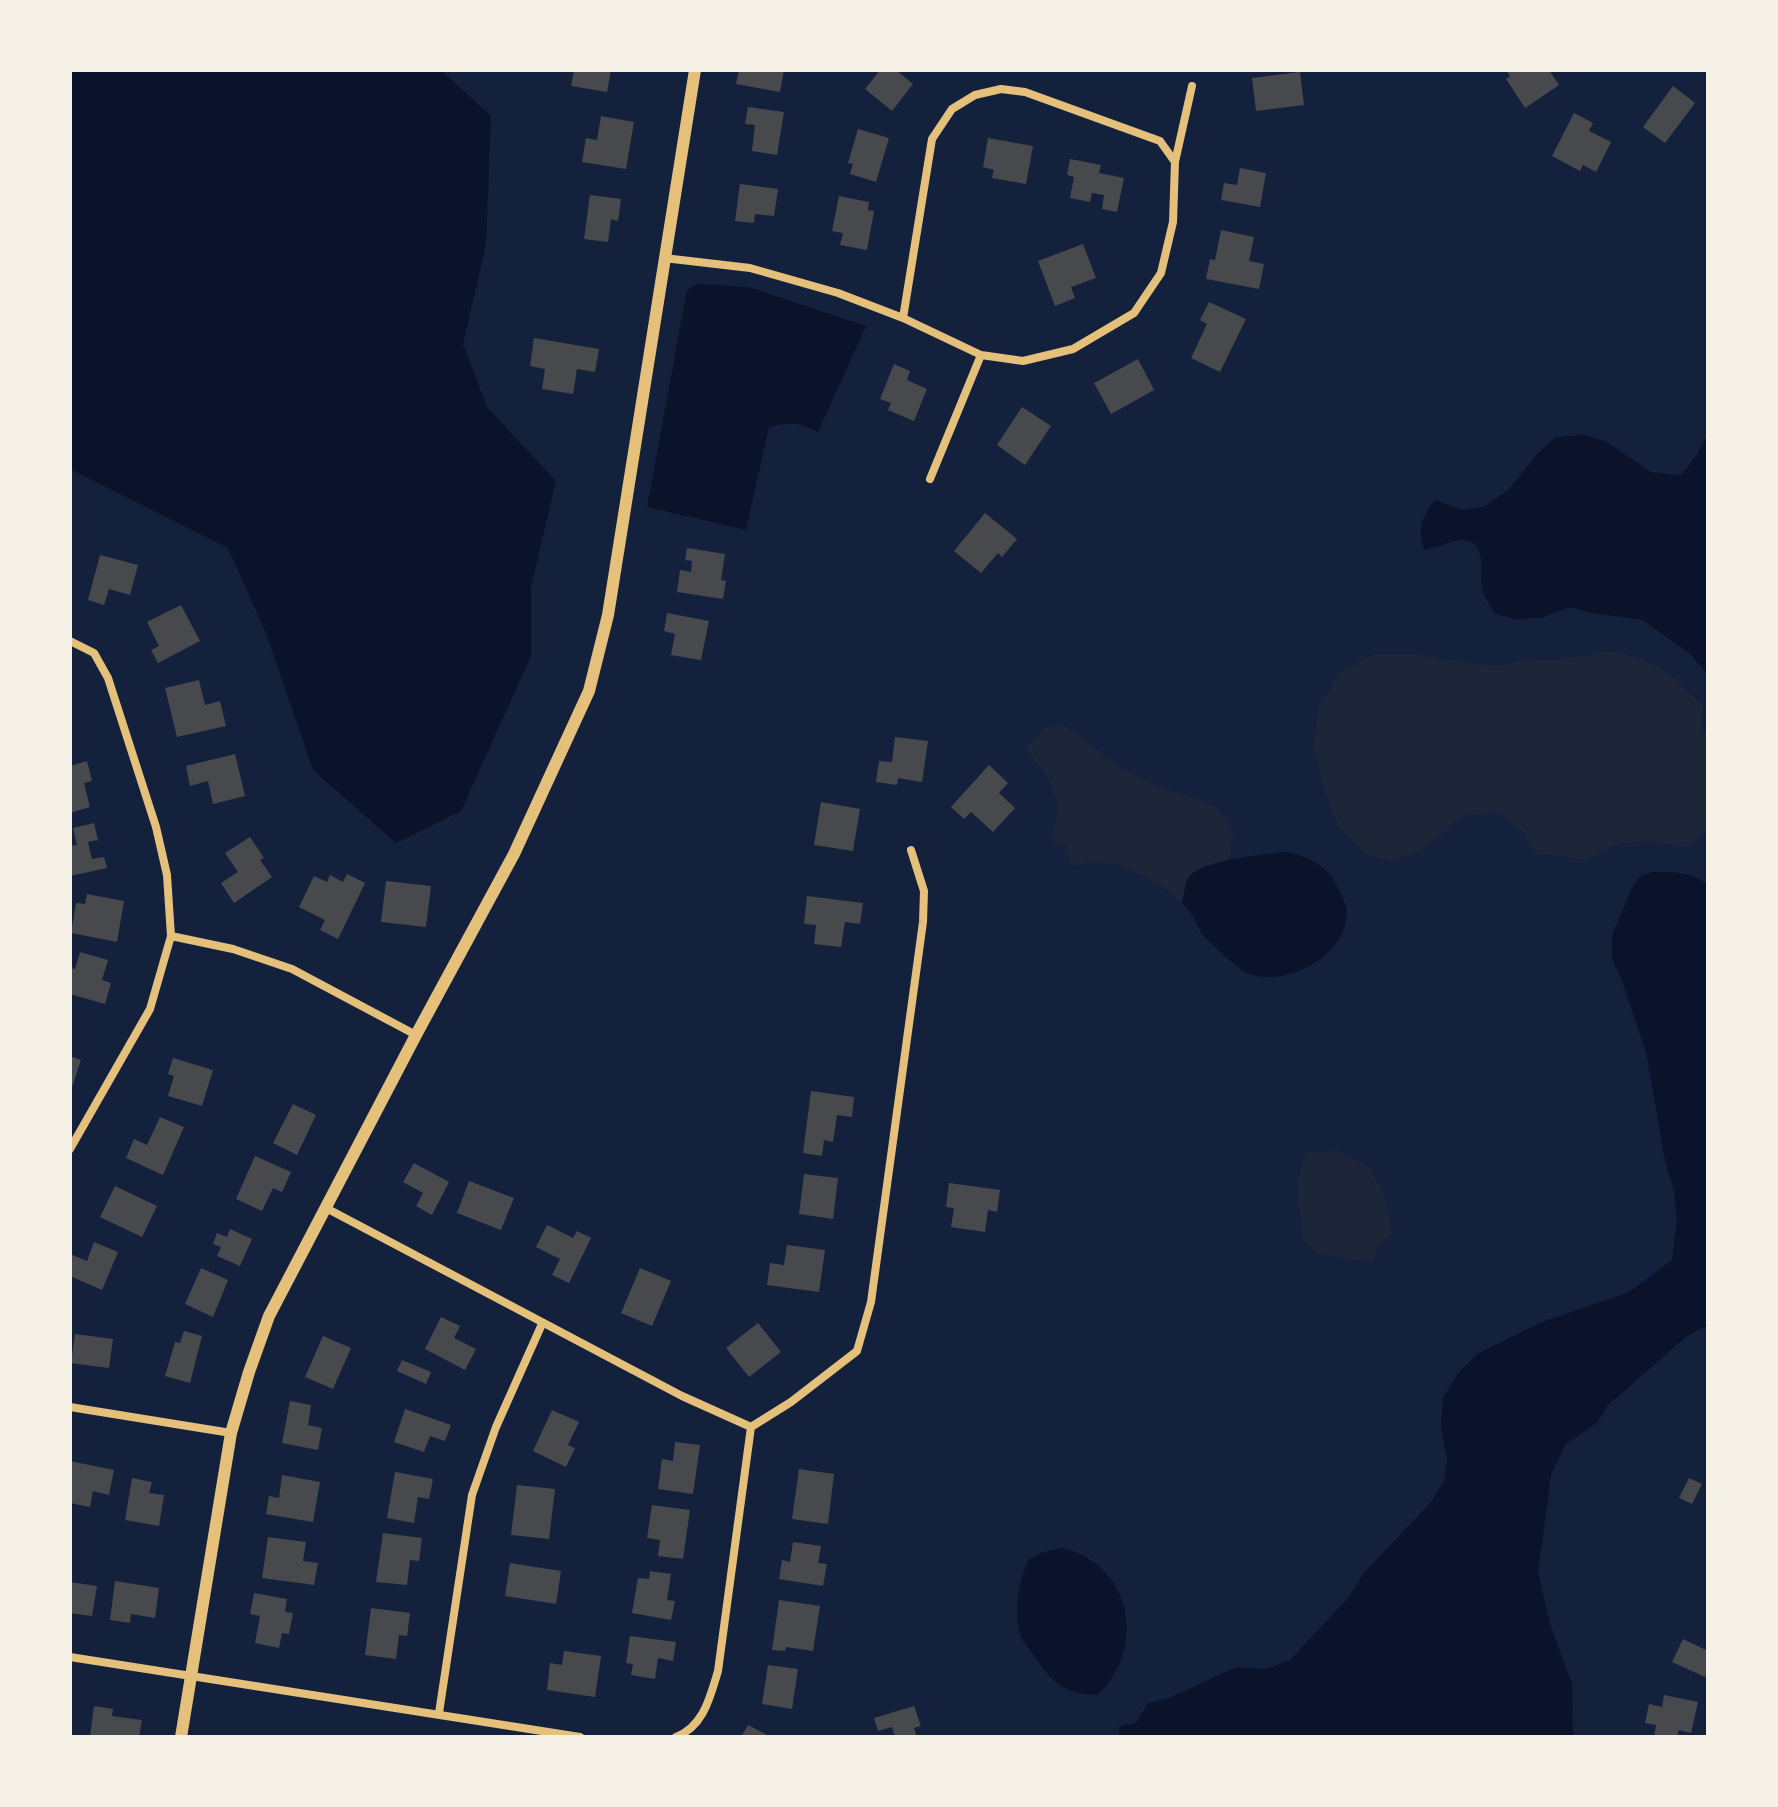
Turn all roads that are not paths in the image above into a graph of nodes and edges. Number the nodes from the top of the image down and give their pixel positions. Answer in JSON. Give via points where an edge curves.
{"nodes":[{"id":1,"x":695,"y":70,"type":"edge"},
{"id":2,"x":1192,"y":86,"type":"dead end"},
{"id":3,"x":1175,"y":162,"type":"junction"},
{"id":4,"x":664,"y":258,"type":"junction"},
{"id":5,"x":903,"y":318,"type":"junction"},
{"id":6,"x":981,"y":355,"type":"junction"},
{"id":7,"x":930,"y":479,"type":"dead end"},
{"id":8,"x":70,"y":641,"type":"edge"},
{"id":9,"x":911,"y":850,"type":"dead end"},
{"id":10,"x":171,"y":936,"type":"junction"},
{"id":11,"x":416,"y":1035,"type":"junction"},
{"id":12,"x":70,"y":1148,"type":"edge"},
{"id":13,"x":326,"y":1208,"type":"junction"},
{"id":14,"x":542,"y":1324,"type":"junction"},
{"id":15,"x":70,"y":1407,"type":"edge"},
{"id":16,"x":751,"y":1427,"type":"junction"},
{"id":17,"x":231,"y":1433,"type":"junction"},
{"id":18,"x":70,"y":1657,"type":"edge"},
{"id":19,"x":190,"y":1677,"type":"junction"},
{"id":20,"x":439,"y":1713,"type":"junction"},
{"id":21,"x":181,"y":1737,"type":"edge"},
{"id":22,"x":580,"y":1737,"type":"edge"},
{"id":23,"x":676,"y":1737,"type":"edge"}],
"edges":[{"from":1,"to":4,"type":"street"},
{"from":2,"to":3,"type":"street"},
{"from":3,"to":5,"type":"street","via":[[1160,141],[1025,92],[1001,89],[975,95],[952,109],[932,139]]},
{"from":3,"to":6,"type":"street","via":[[1173,222],[1161,273],[1134,313],[1073,349],[1023,361]]},
{"from":4,"to":5,"type":"street","via":[[750,268]]},
{"from":4,"to":11,"type":"street","via":[[608,615],[589,691],[514,854]]},
{"from":5,"to":6,"type":"street"},
{"from":6,"to":7,"type":"street"},
{"from":8,"to":10,"type":"street","via":[[94,653],[108,678],[156,827],[167,875]]},
{"from":9,"to":16,"type":"street","via":[[924,891],[923,922],[871,1302],[857,1351]]},
{"from":10,"to":11,"type":"street","via":[[292,969]]},
{"from":10,"to":12,"type":"street","via":[[150,1009]]},
{"from":11,"to":13,"type":"street"},
{"from":13,"to":14,"type":"street"},
{"from":13,"to":17,"type":"street","via":[[269,1316]]},
{"from":14,"to":16,"type":"street"},
{"from":14,"to":20,"type":"street","via":[[472,1495]]},
{"from":15,"to":17,"type":"street"},
{"from":16,"to":23,"type":"street","via":[[718,1671],[707,1707],[689,1732]]},
{"from":17,"to":19,"type":"street"},
{"from":18,"to":19,"type":"street"},
{"from":19,"to":20,"type":"street"},
{"from":19,"to":21,"type":"street"},
{"from":20,"to":22,"type":"street"}]}
